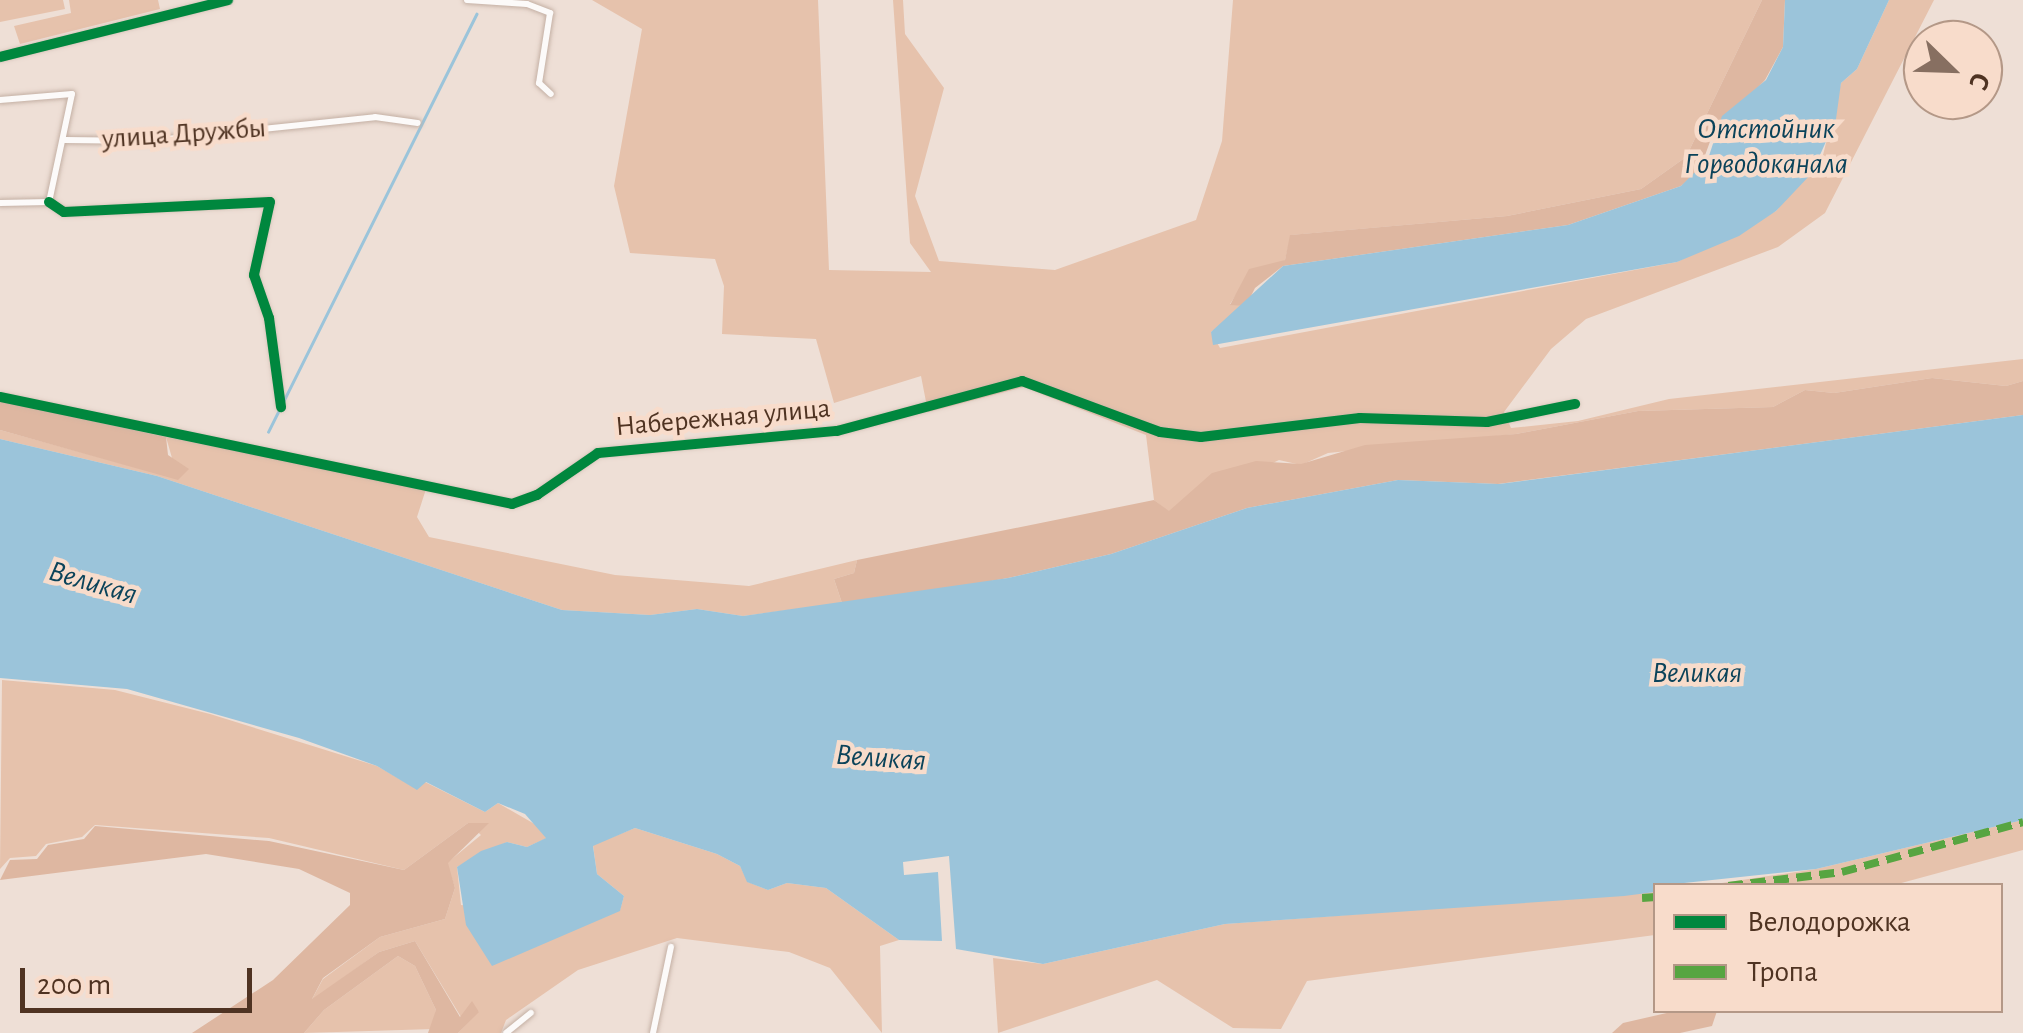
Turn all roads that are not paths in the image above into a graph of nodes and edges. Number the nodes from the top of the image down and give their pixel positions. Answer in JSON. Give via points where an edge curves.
{"nodes":[{"id":1,"x":228,"y":0,"type":"edge"},
{"id":2,"x":468,"y":0,"type":"edge"},
{"id":3,"x":0,"y":57,"type":"edge"},
{"id":4,"x":552,"y":94,"type":"dead end"},
{"id":5,"x":0,"y":100,"type":"edge"},
{"id":6,"x":418,"y":123,"type":"dead end"},
{"id":7,"x":64,"y":140,"type":"junction"},
{"id":8,"x":49,"y":202,"type":"junction"},
{"id":9,"x":0,"y":203,"type":"edge"},
{"id":10,"x":0,"y":398,"type":"edge"},
{"id":11,"x":1575,"y":404,"type":"dead end"},
{"id":12,"x":281,"y":406,"type":"dead end"},
{"id":13,"x":672,"y":947,"type":"dead end"},
{"id":14,"x":531,"y":1013,"type":"dead end"},
{"id":15,"x":506,"y":1033,"type":"edge"},
{"id":16,"x":653,"y":1033,"type":"edge"}],
"edges":[{"from":1,"to":3,"type":"street"},
{"from":2,"to":4,"type":"street","via":[[527,4],[550,13],[540,83]]},
{"from":5,"to":7,"type":"street","name":"улица Дружбы","via":[[72,94]]},
{"from":6,"to":7,"type":"street","name":"улица Дружбы","via":[[325,120],[148,141]]},
{"from":7,"to":8,"type":"street"},
{"from":8,"to":9,"type":"street"},
{"from":8,"to":12,"type":"street","via":[[64,212],[270,202],[254,276],[268,318]]},
{"from":10,"to":11,"type":"street","name":"Набережная улица","via":[[512,504],[537,496],[598,453],[836,431],[1022,381],[1160,432],[1201,437],[1360,418],[1487,422]]},
{"from":13,"to":16,"type":"street"},
{"from":14,"to":15,"type":"street"}]}
